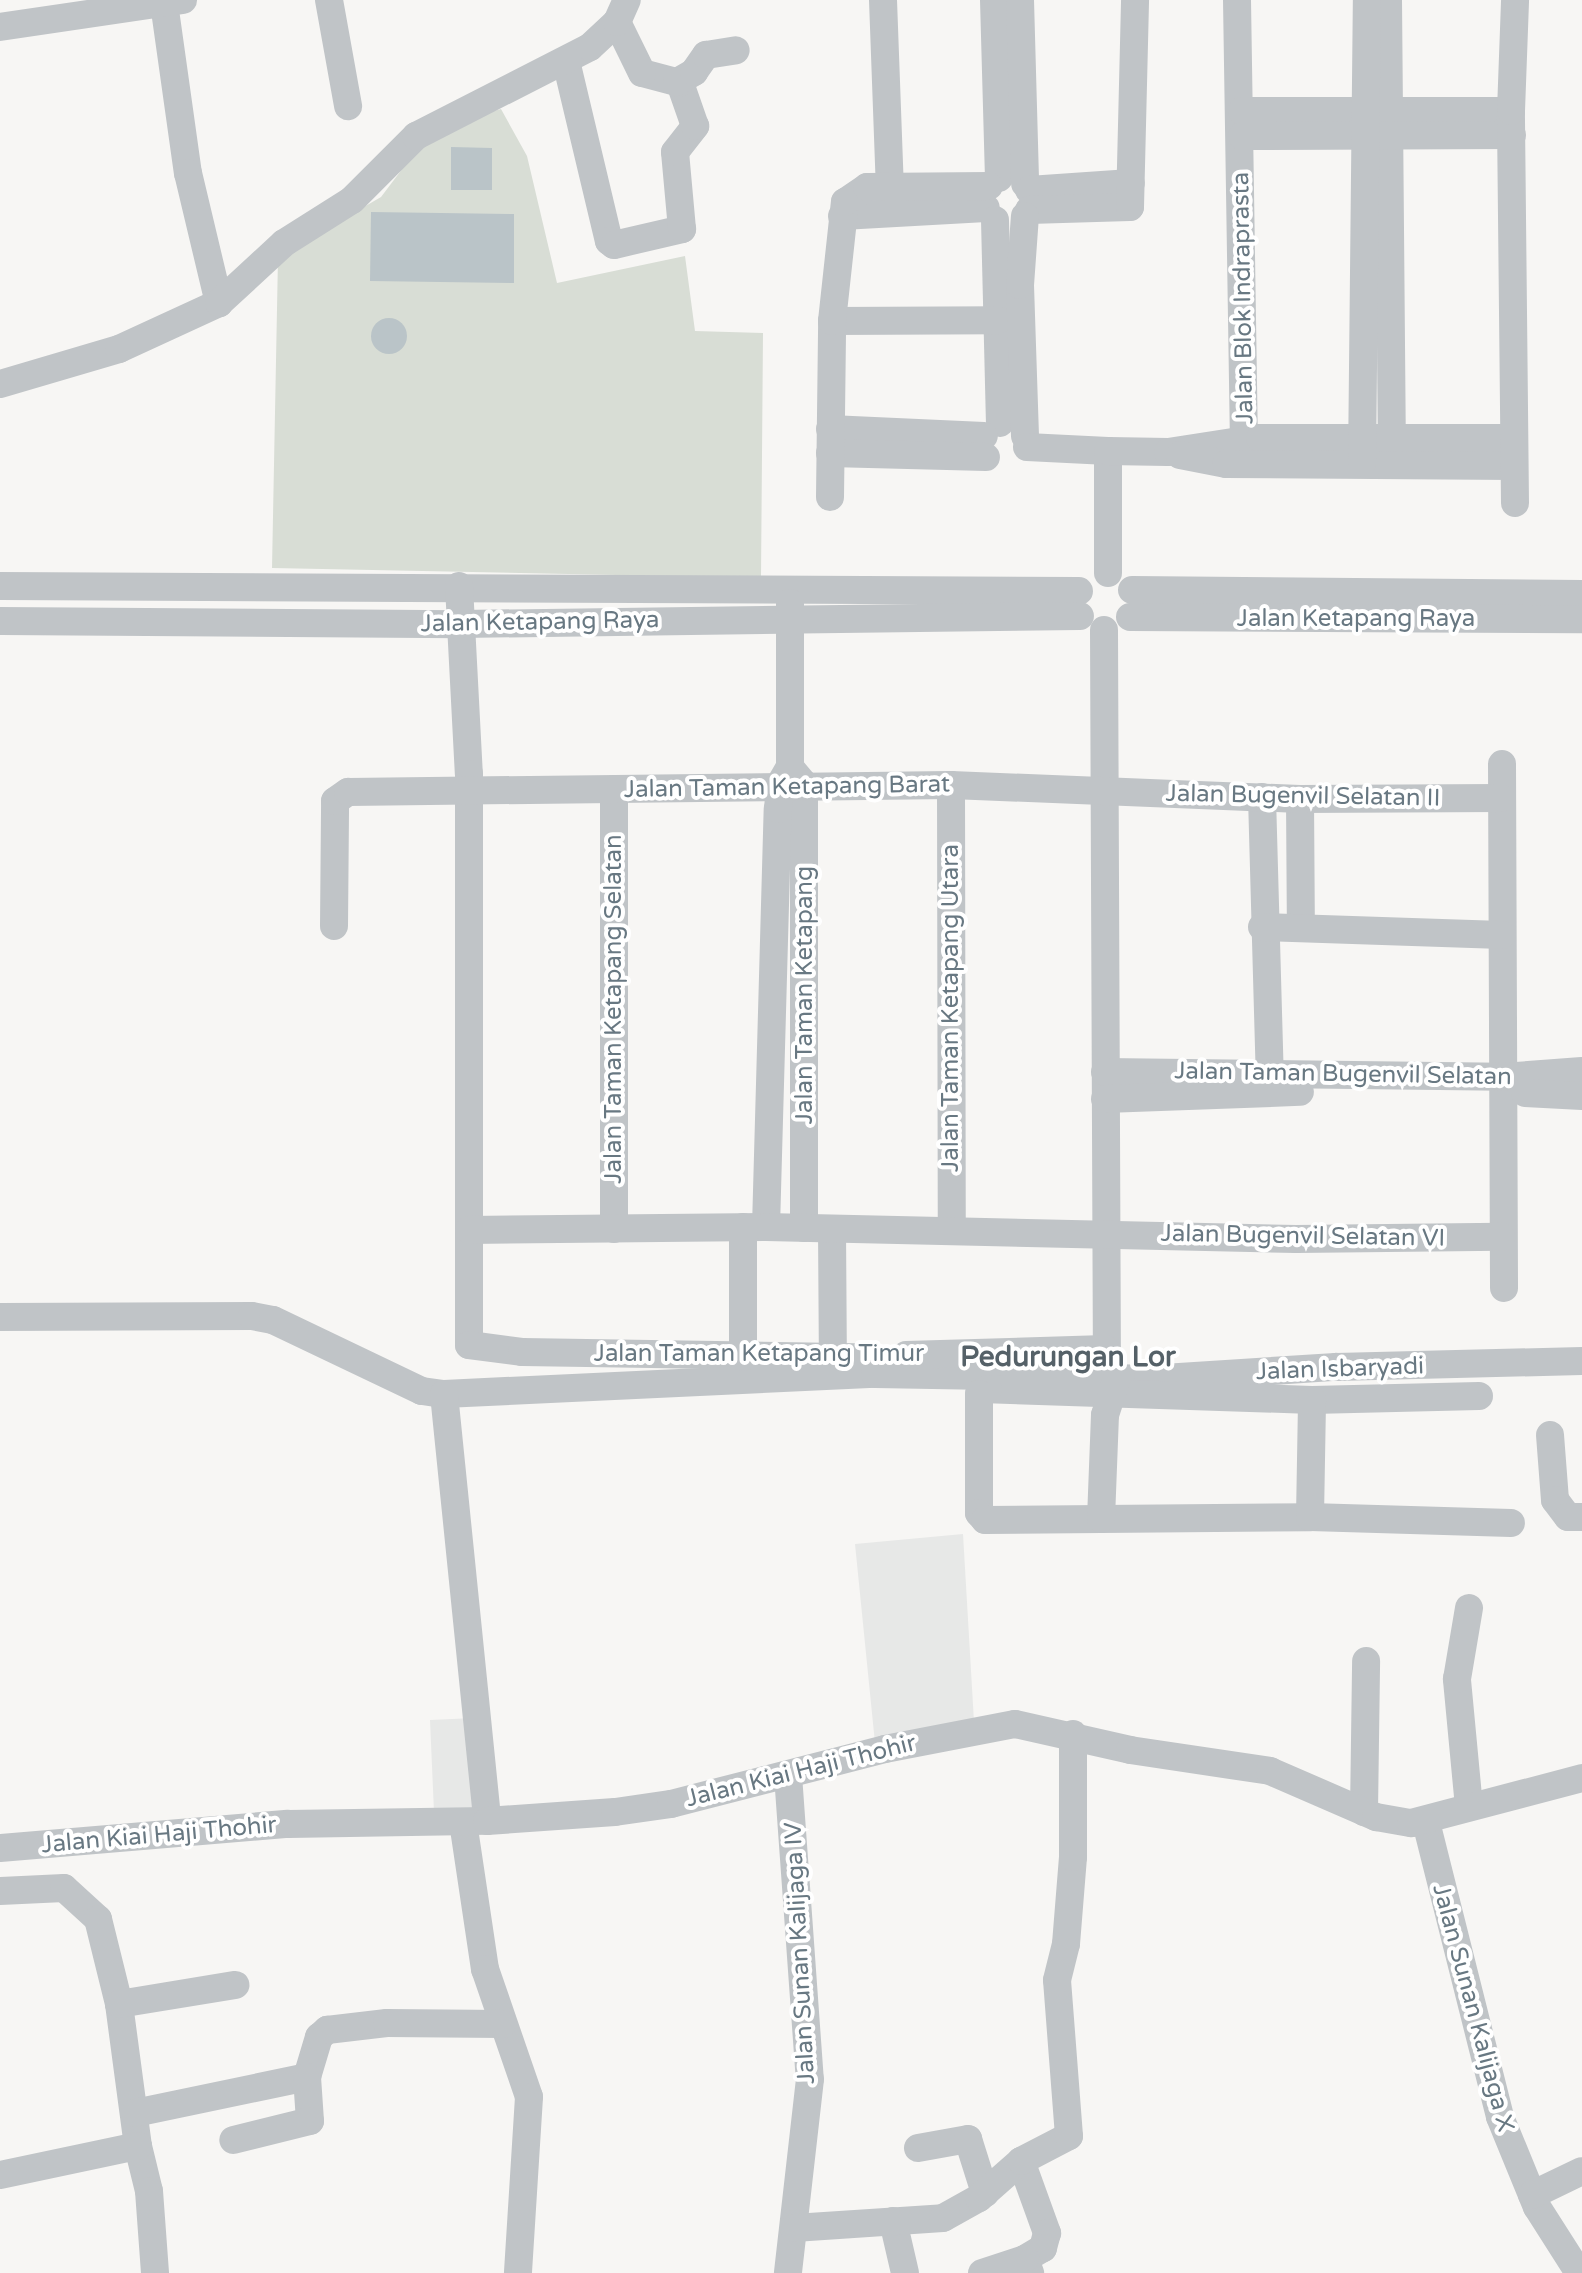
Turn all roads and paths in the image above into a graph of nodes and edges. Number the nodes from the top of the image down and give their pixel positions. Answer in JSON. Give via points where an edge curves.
{"nodes":[{"id":1,"x":329,"y":0,"type":"edge"},
{"id":2,"x":883,"y":0,"type":"edge"},
{"id":3,"x":994,"y":0,"type":"edge"},
{"id":4,"x":1020,"y":0,"type":"edge"},
{"id":5,"x":1135,"y":0,"type":"edge"},
{"id":6,"x":1237,"y":0,"type":"edge"},
{"id":7,"x":1367,"y":0,"type":"edge"},
{"id":8,"x":1388,"y":0,"type":"edge"},
{"id":9,"x":1515,"y":0,"type":"edge"},
{"id":10,"x":174,"y":2,"type":"edge"},
{"id":11,"x":622,"y":11,"type":"edge"},
{"id":12,"x":0,"y":27,"type":"edge"},
{"id":13,"x":736,"y":50,"type":"dead end"},
{"id":14,"x":566,"y":61,"type":"junction"},
{"id":15,"x":677,"y":82,"type":"junction"},
{"id":16,"x":348,"y":106,"type":"dead end"},
{"id":17,"x":1242,"y":123,"type":"junction"},
{"id":18,"x":1511,"y":123,"type":"junction"},
{"id":19,"x":1378,"y":124,"type":"junction"},
{"id":20,"x":890,"y":187,"type":"junction"},
{"id":21,"x":1010,"y":199,"type":"junction"},
{"id":22,"x":842,"y":216,"type":"junction"},
{"id":23,"x":219,"y":303,"type":"junction"},
{"id":24,"x":998,"y":320,"type":"junction"},
{"id":25,"x":832,"y":321,"type":"junction"},
{"id":26,"x":0,"y":384,"type":"edge"},
{"id":27,"x":1004,"y":440,"type":"junction"},
{"id":28,"x":830,"y":441,"type":"junction"},
{"id":29,"x":1243,"y":449,"type":"junction"},
{"id":30,"x":1362,"y":449,"type":"junction"},
{"id":31,"x":1392,"y":449,"type":"junction"},
{"id":32,"x":1108,"y":451,"type":"junction"},
{"id":33,"x":1514,"y":452,"type":"junction"},
{"id":34,"x":830,"y":497,"type":"dead end"},
{"id":35,"x":1515,"y":503,"type":"dead end"},
{"id":36,"x":1108,"y":573,"type":"junction"},
{"id":37,"x":0,"y":586,"type":"edge"},
{"id":38,"x":96,"y":586,"type":"junction"},
{"id":39,"x":124,"y":586,"type":"junction"},
{"id":40,"x":459,"y":586,"type":"junction"},
{"id":41,"x":789,"y":586,"type":"junction"},
{"id":42,"x":1582,"y":594,"type":"edge"},
{"id":43,"x":1131,"y":604,"type":"junction"},
{"id":44,"x":1177,"y":606,"type":"junction"},
{"id":45,"x":1088,"y":612,"type":"junction"},
{"id":46,"x":790,"y":619,"type":"junction"},
{"id":47,"x":1582,"y":619,"type":"edge"},
{"id":48,"x":0,"y":621,"type":"edge"},
{"id":49,"x":92,"y":621,"type":"junction"},
{"id":50,"x":123,"y":622,"type":"junction"},
{"id":51,"x":461,"y":624,"type":"junction"},
{"id":52,"x":1502,"y":764,"type":"dead end"},
{"id":53,"x":791,"y":779,"type":"junction"},
{"id":54,"x":951,"y":785,"type":"junction"},
{"id":55,"x":614,"y":789,"type":"junction"},
{"id":56,"x":469,"y":792,"type":"junction"},
{"id":57,"x":1104,"y":792,"type":"junction"},
{"id":58,"x":1262,"y":797,"type":"junction"},
{"id":59,"x":1501,"y":798,"type":"junction"},
{"id":60,"x":1300,"y":799,"type":"junction"},
{"id":61,"x":334,"y":926,"type":"dead end"},
{"id":62,"x":1262,"y":927,"type":"junction"},
{"id":63,"x":1301,"y":928,"type":"junction"},
{"id":64,"x":1502,"y":935,"type":"junction"},
{"id":65,"x":773,"y":988,"type":"junction"},
{"id":66,"x":804,"y":988,"type":"junction"},
{"id":67,"x":771,"y":1030,"type":"junction"},
{"id":68,"x":805,"y":1030,"type":"junction"},
{"id":69,"x":1582,"y":1071,"type":"edge"},
{"id":70,"x":1269,"y":1083,"type":"junction"},
{"id":71,"x":1502,"y":1085,"type":"junction"},
{"id":72,"x":1105,"y":1086,"type":"junction"},
{"id":73,"x":1582,"y":1096,"type":"edge"},
{"id":74,"x":754,"y":1227,"type":"junction"},
{"id":75,"x":804,"y":1228,"type":"junction"},
{"id":76,"x":614,"y":1229,"type":"junction"},
{"id":77,"x":832,"y":1229,"type":"junction"},
{"id":78,"x":469,"y":1230,"type":"junction"},
{"id":79,"x":952,"y":1231,"type":"junction"},
{"id":80,"x":1105,"y":1234,"type":"junction"},
{"id":81,"x":1501,"y":1237,"type":"junction"},
{"id":82,"x":1504,"y":1288,"type":"dead end"},
{"id":83,"x":0,"y":1317,"type":"edge"},
{"id":84,"x":743,"y":1357,"type":"junction"},
{"id":85,"x":833,"y":1357,"type":"junction"},
{"id":86,"x":1582,"y":1361,"type":"edge"},
{"id":87,"x":1106,"y":1383,"type":"junction"},
{"id":88,"x":444,"y":1394,"type":"junction"},
{"id":89,"x":1479,"y":1396,"type":"dead end"},
{"id":90,"x":1312,"y":1400,"type":"junction"},
{"id":91,"x":1550,"y":1435,"type":"dead end"},
{"id":92,"x":1310,"y":1517,"type":"junction"},
{"id":93,"x":1582,"y":1517,"type":"edge"},
{"id":94,"x":1101,"y":1519,"type":"junction"},
{"id":95,"x":1511,"y":1523,"type":"dead end"},
{"id":96,"x":1469,"y":1608,"type":"dead end"},
{"id":97,"x":1366,"y":1661,"type":"dead end"},
{"id":98,"x":1073,"y":1734,"type":"junction"},
{"id":99,"x":788,"y":1775,"type":"junction"},
{"id":100,"x":1582,"y":1778,"type":"edge"},
{"id":101,"x":1469,"y":1807,"type":"junction"},
{"id":102,"x":1364,"y":1812,"type":"junction"},
{"id":103,"x":475,"y":1822,"type":"junction"},
{"id":104,"x":1426,"y":1822,"type":"junction"},
{"id":105,"x":0,"y":1848,"type":"edge"},
{"id":106,"x":0,"y":1891,"type":"edge"},
{"id":107,"x":235,"y":1985,"type":"dead end"},
{"id":108,"x":119,"y":2004,"type":"junction"},
{"id":109,"x":503,"y":2024,"type":"junction"},
{"id":110,"x":307,"y":2077,"type":"junction"},
{"id":111,"x":135,"y":2113,"type":"junction"},
{"id":112,"x":233,"y":2140,"type":"dead end"},
{"id":113,"x":138,"y":2146,"type":"junction"},
{"id":114,"x":918,"y":2148,"type":"dead end"},
{"id":115,"x":1021,"y":2161,"type":"junction"},
{"id":116,"x":1582,"y":2171,"type":"edge"},
{"id":117,"x":0,"y":2175,"type":"edge"},
{"id":118,"x":985,"y":2193,"type":"junction"},
{"id":119,"x":1532,"y":2195,"type":"junction"},
{"id":120,"x":893,"y":2221,"type":"junction"},
{"id":121,"x":794,"y":2228,"type":"junction"},
{"id":122,"x":1028,"y":2266,"type":"edge"},
{"id":123,"x":155,"y":2273,"type":"edge"},
{"id":124,"x":518,"y":2273,"type":"edge"},
{"id":125,"x":788,"y":2273,"type":"edge"},
{"id":126,"x":905,"y":2273,"type":"edge"},
{"id":127,"x":982,"y":2273,"type":"edge"},
{"id":128,"x":1579,"y":2273,"type":"edge"}],
"edges":[{"from":1,"to":16,"type":"street"},
{"from":2,"to":20,"type":"street"},
{"from":3,"to":21,"type":"street"},
{"from":4,"to":21,"type":"street"},
{"from":5,"to":21,"type":"street","via":[[1131,183]]},
{"from":6,"to":17,"type":"street","name":"Jalan Blok Indraprasta"},
{"from":7,"to":19,"type":"street"},
{"from":8,"to":19,"type":"street"},
{"from":9,"to":18,"type":"street"},
{"from":10,"to":12,"type":"street"},
{"from":10,"to":23,"type":"street","via":[[188,173]]},
{"from":11,"to":14,"type":"street"},
{"from":11,"to":15,"type":"street","via":[[642,73]]},
{"from":13,"to":15,"type":"street","via":[[706,55],[694,72]]},
{"from":14,"to":15,"type":"street","via":[[603,220],[614,245],[684,228],[675,152],[695,126]]},
{"from":14,"to":23,"type":"street","via":[[431,126],[352,200],[284,243]]},
{"from":17,"to":19,"type":"street"},
{"from":17,"to":29,"type":"street","name":"Jalan Blok Indraprasta"},
{"from":18,"to":19,"type":"street"},
{"from":18,"to":33,"type":"street"},
{"from":19,"to":30,"type":"street"},
{"from":19,"to":31,"type":"street"},
{"from":20,"to":21,"type":"street"},
{"from":20,"to":22,"type":"street","via":[[854,192]]},
{"from":21,"to":22,"type":"street"},
{"from":21,"to":24,"type":"street"},
{"from":21,"to":27,"type":"street","via":[[1020,285]]},
{"from":22,"to":25,"type":"street"},
{"from":23,"to":26,"type":"street","via":[[119,349]]},
{"from":24,"to":25,"type":"street"},
{"from":24,"to":27,"type":"street"},
{"from":25,"to":28,"type":"street"},
{"from":27,"to":28,"type":"street"},
{"from":27,"to":32,"type":"street"},
{"from":28,"to":34,"type":"street"},
{"from":29,"to":30,"type":"street","name":"Jalan Blok Indraprasta"},
{"from":29,"to":32,"type":"street"},
{"from":30,"to":31,"type":"street","name":"Jalan Blok Indraprasta"},
{"from":31,"to":33,"type":"street","name":"Jalan Blok Indraprasta"},
{"from":32,"to":36,"type":"street"},
{"from":33,"to":35,"type":"street"},
{"from":36,"to":43,"type":"street"},
{"from":36,"to":45,"type":"street","via":[[1087,579]]},
{"from":37,"to":38,"type":"street","name":"Jalan Ketapang Raya"},
{"from":38,"to":39,"type":"street","name":"Jalan Ketapang Raya"},
{"from":38,"to":49,"type":"street"},
{"from":39,"to":40,"type":"street","name":"Jalan Ketapang Raya"},
{"from":39,"to":50,"type":"street"},
{"from":40,"to":41,"type":"street","name":"Jalan Ketapang Raya"},
{"from":40,"to":51,"type":"street"},
{"from":41,"to":45,"type":"street","name":"Jalan Ketapang Raya"},
{"from":41,"to":46,"type":"street","name":"Jalan Taman Ketapang"},
{"from":42,"to":44,"type":"street","name":"Jalan Ketapang Raya"},
{"from":43,"to":44,"type":"street","name":"Jalan Ketapang Raya"},
{"from":43,"to":45,"type":"street","via":[[1121,626]]},
{"from":44,"to":47,"type":"street","name":"Jalan Ketapang Raya"},
{"from":45,"to":46,"type":"street","name":"Jalan Ketapang Raya"},
{"from":45,"to":57,"type":"street"},
{"from":46,"to":51,"type":"street","name":"Jalan Ketapang Raya"},
{"from":46,"to":53,"type":"street","name":"Jalan Taman Ketapang"},
{"from":48,"to":49,"type":"street","name":"Jalan Ketapang Raya"},
{"from":49,"to":50,"type":"street","name":"Jalan Ketapang Raya"},
{"from":50,"to":51,"type":"street","name":"Jalan Ketapang Raya"},
{"from":51,"to":56,"type":"street"},
{"from":52,"to":59,"type":"street"},
{"from":53,"to":54,"type":"street","name":"Jalan Taman Ketapang Barat"},
{"from":53,"to":55,"type":"street","name":"Jalan Taman Ketapang Barat"},
{"from":53,"to":65,"type":"street","name":"Jalan Taman Ketapang"},
{"from":53,"to":66,"type":"street","name":"Jalan Taman Ketapang"},
{"from":54,"to":57,"type":"street","name":"Jalan Taman Ketapang Barat"},
{"from":54,"to":79,"type":"street","name":"Jalan Taman Ketapang Utara"},
{"from":55,"to":56,"type":"street","name":"Jalan Taman Ketapang Barat"},
{"from":55,"to":76,"type":"street","name":"Jalan Taman Ketapang Selatan"},
{"from":56,"to":61,"type":"street","name":"Jalan Taman Ketapang Barat","via":[[348,792],[337,797]]},
{"from":56,"to":78,"type":"street"},
{"from":57,"to":58,"type":"street","name":"Jalan Bugenvil Selatan II"},
{"from":57,"to":72,"type":"street"},
{"from":58,"to":60,"type":"street","name":"Jalan Bugenvil Selatan II"},
{"from":58,"to":62,"type":"street"},
{"from":59,"to":60,"type":"street","name":"Jalan Bugenvil Selatan II"},
{"from":59,"to":64,"type":"street"},
{"from":60,"to":63,"type":"street"},
{"from":62,"to":63,"type":"street"},
{"from":62,"to":70,"type":"street"},
{"from":63,"to":64,"type":"street"},
{"from":64,"to":71,"type":"street"},
{"from":65,"to":66,"type":"street"},
{"from":65,"to":67,"type":"street","name":"Jalan Taman Ketapang"},
{"from":66,"to":68,"type":"street","name":"Jalan Taman Ketapang"},
{"from":67,"to":68,"type":"street"},
{"from":67,"to":74,"type":"street","name":"Jalan Taman Ketapang"},
{"from":68,"to":75,"type":"street","name":"Jalan Taman Ketapang"},
{"from":69,"to":71,"type":"street","name":"Jalan Taman Bugenvil Selatan"},
{"from":70,"to":71,"type":"street","name":"Jalan Taman Bugenvil Selatan"},
{"from":70,"to":72,"type":"street","name":"Jalan Taman Bugenvil Selatan"},
{"from":71,"to":73,"type":"street","name":"Jalan Taman Bugenvil Selatan"},
{"from":71,"to":81,"type":"street"},
{"from":72,"to":80,"type":"street"},
{"from":74,"to":75,"type":"street"},
{"from":74,"to":76,"type":"street"},
{"from":74,"to":84,"type":"street","name":"Jalan Taman Ketapang"},
{"from":75,"to":77,"type":"street"},
{"from":76,"to":78,"type":"street"},
{"from":77,"to":79,"type":"street"},
{"from":77,"to":85,"type":"street"},
{"from":78,"to":84,"type":"street","name":"Jalan Taman Ketapang Timur","via":[[468,1340],[475,1350]]},
{"from":79,"to":80,"type":"street"},
{"from":80,"to":81,"type":"street","name":"Jalan Bugenvil Selatan VI"},
{"from":80,"to":87,"type":"street"},
{"from":81,"to":82,"type":"street"},
{"from":83,"to":88,"type":"street","via":[[273,1320],[412,1387]]},
{"from":84,"to":85,"type":"street","name":"Jalan Taman Ketapang Timur"},
{"from":85,"to":87,"type":"street","name":"Jalan Taman Ketapang Timur"},
{"from":86,"to":87,"type":"street","name":"Jalan Isbaryadi"},
{"from":87,"to":88,"type":"street","via":[[875,1374]]},
{"from":87,"to":90,"type":"street"},
{"from":87,"to":94,"type":"street"},
{"from":87,"to":94,"type":"street","via":[[980,1393],[979,1513],[985,1520]]},
{"from":88,"to":103,"type":"street"},
{"from":89,"to":90,"type":"street"},
{"from":90,"to":92,"type":"street"},
{"from":91,"to":93,"type":"street","via":[[1555,1500],[1568,1517]]},
{"from":92,"to":94,"type":"street"},
{"from":92,"to":95,"type":"street"},
{"from":96,"to":101,"type":"street","via":[[1457,1679]]},
{"from":97,"to":102,"type":"street"},
{"from":98,"to":99,"type":"street","name":"Jalan Kiai Haji Thohir","via":[[1029,1724],[997,1726]]},
{"from":98,"to":102,"type":"street","name":"Jalan Kiai Haji Thohir","via":[[1130,1750],[1270,1771]]},
{"from":98,"to":115,"type":"street","via":[[1073,1857],[1066,1944],[1057,1980],[1069,2136]]},
{"from":99,"to":103,"type":"street","name":"Jalan Kiai Haji Thohir","via":[[671,1804]]},
{"from":99,"to":121,"type":"street","name":"Jalan Sunan Kalijaga IV","via":[[810,2079]]},
{"from":100,"to":101,"type":"street","name":"Jalan Kiai Haji Thohir"},
{"from":101,"to":104,"type":"street","name":"Jalan Kiai Haji Thohir"},
{"from":102,"to":104,"type":"street","name":"Jalan Kiai Haji Thohir"},
{"from":103,"to":105,"type":"street","name":"Jalan Kiai Haji Thohir","via":[[288,1824]]},
{"from":103,"to":109,"type":"street","via":[[481,1953]]},
{"from":104,"to":119,"type":"street","name":"Jalan Sunan Kalijaga X","via":[[1500,2117]]},
{"from":106,"to":108,"type":"street","via":[[64,1888],[93,1912]]},
{"from":107,"to":108,"type":"street"},
{"from":108,"to":111,"type":"street"},
{"from":109,"to":110,"type":"street","via":[[387,2023],[327,2030],[319,2037]]},
{"from":109,"to":124,"type":"street","via":[[529,2097]]},
{"from":110,"to":111,"type":"street"},
{"from":110,"to":112,"type":"street","via":[[310,2121]]},
{"from":111,"to":113,"type":"street"},
{"from":113,"to":117,"type":"street"},
{"from":113,"to":123,"type":"street","via":[[149,2191]]},
{"from":114,"to":118,"type":"street","via":[[968,2139]]},
{"from":115,"to":118,"type":"street"},
{"from":115,"to":122,"type":"street","via":[[1047,2233],[1043,2248]]},
{"from":116,"to":119,"type":"street"},
{"from":118,"to":120,"type":"street","via":[[943,2218]]},
{"from":119,"to":128,"type":"street","name":"Jalan Sunan Kalijaga X"},
{"from":120,"to":121,"type":"street"},
{"from":120,"to":126,"type":"street"},
{"from":121,"to":125,"type":"street","name":"Jalan Sunan Kalijaga IV"},
{"from":122,"to":127,"type":"street"}]}
